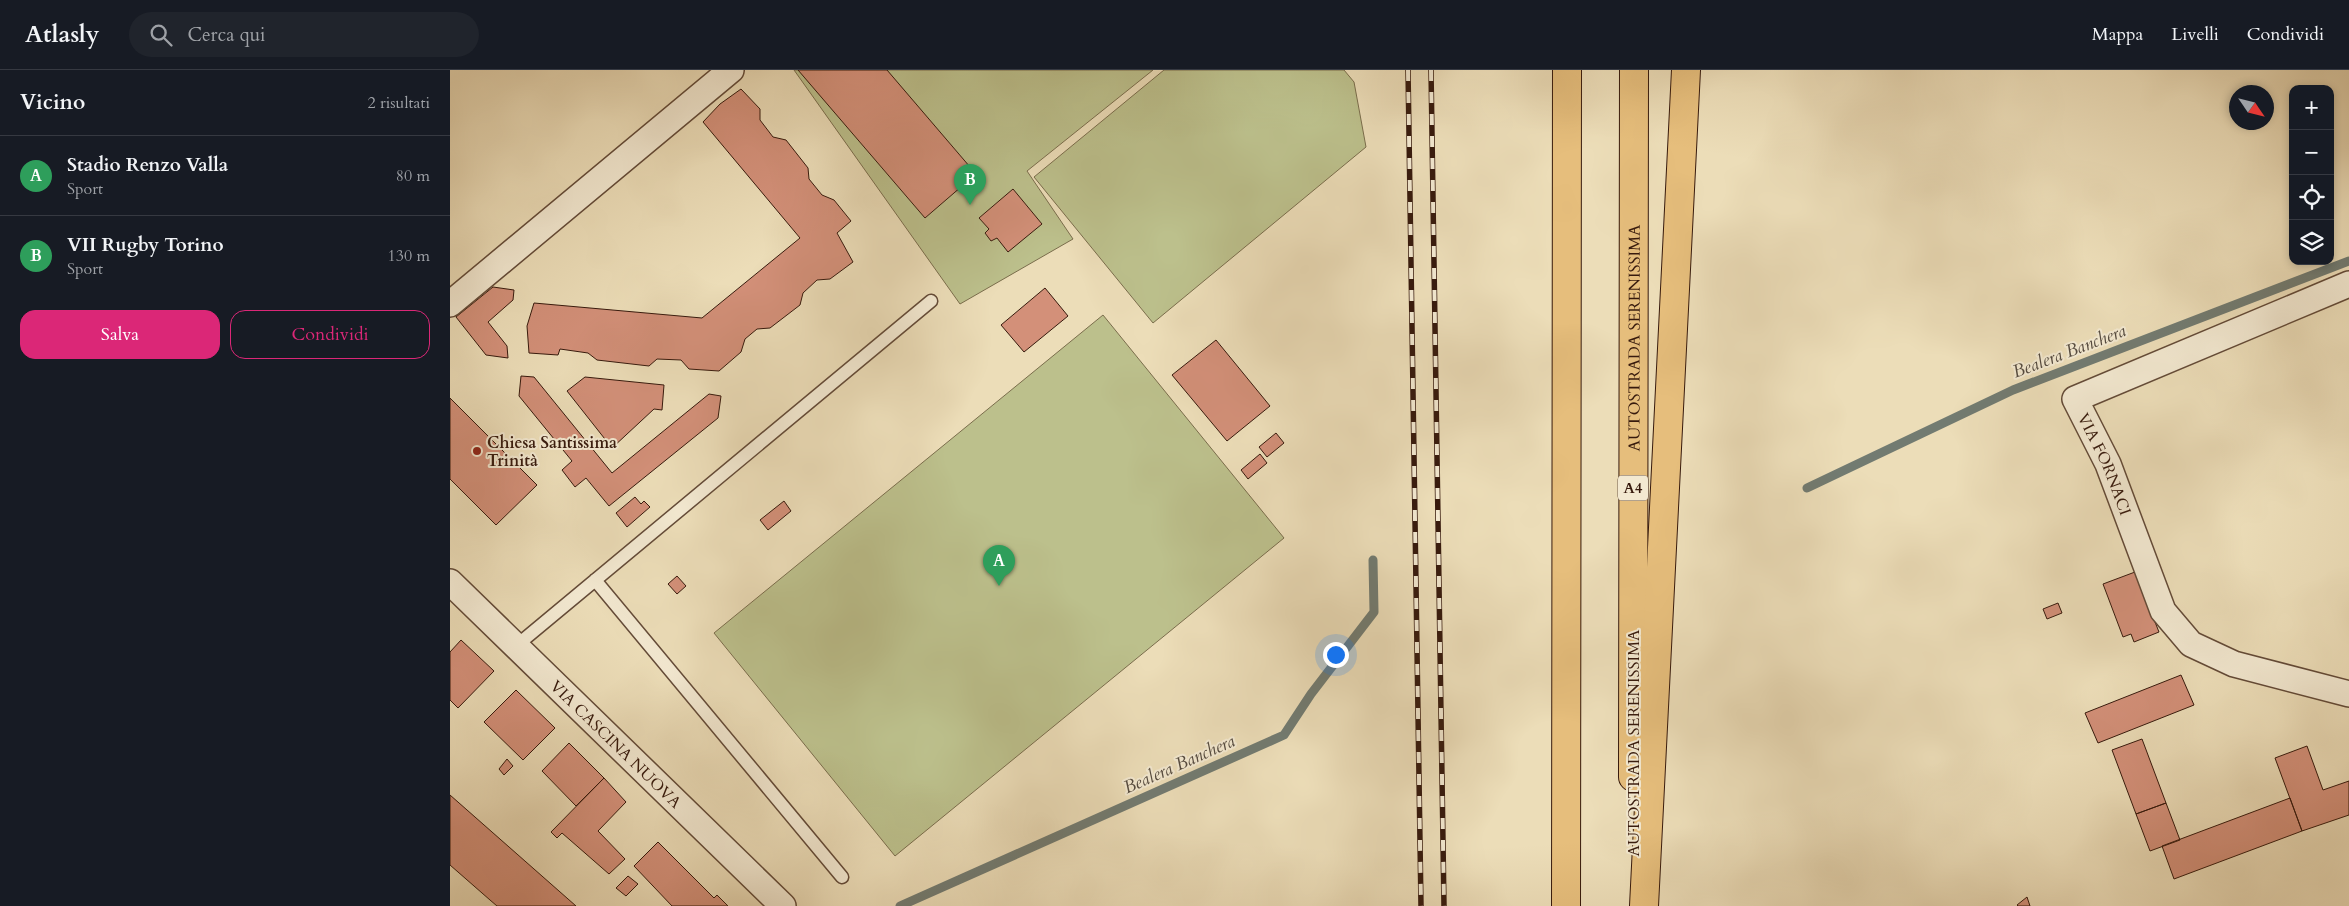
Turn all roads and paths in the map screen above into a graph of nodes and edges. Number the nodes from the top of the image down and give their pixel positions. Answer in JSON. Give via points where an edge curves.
{"nodes":[{"id":1,"x":731,"y":70,"type":"edge"},
{"id":2,"x":1567,"y":70,"type":"edge"},
{"id":3,"x":1634,"y":70,"type":"edge"},
{"id":4,"x":1686,"y":70,"type":"edge"},
{"id":5,"x":2349,"y":284,"type":"edge"},
{"id":6,"x":930,"y":301,"type":"dead end"},
{"id":7,"x":450,"y":304,"type":"edge"},
{"id":8,"x":595,"y":580,"type":"junction"},
{"id":9,"x":450,"y":582,"type":"edge"},
{"id":10,"x":516,"y":646,"type":"junction"},
{"id":11,"x":2349,"y":694,"type":"edge"},
{"id":12,"x":842,"y":877,"type":"dead end"},
{"id":13,"x":783,"y":906,"type":"edge"},
{"id":14,"x":1566,"y":906,"type":"edge"},
{"id":15,"x":1633,"y":906,"type":"edge"},
{"id":16,"x":1644,"y":906,"type":"edge"}],
"edges":[{"from":1,"to":7,"type":"street"},
{"from":2,"to":14,"type":"highway"},
{"from":3,"to":15,"type":"highway","name":"AUTOSTRADA SERENISSIMA","number":"A4"},
{"from":4,"to":16,"type":"highway"},
{"from":5,"to":11,"type":"street","name":"VIA FORNACI","via":[[2075,400],[2108,464],[2164,611],[2191,644],[2234,664]]},
{"from":6,"to":8,"type":"lane"},
{"from":8,"to":10,"type":"lane"},
{"from":8,"to":12,"type":"lane"},
{"from":9,"to":10,"type":"street","name":"VIA CASCINA NUOVA"},
{"from":10,"to":13,"type":"street","name":"VIA CASCINA NUOVA"}]}
